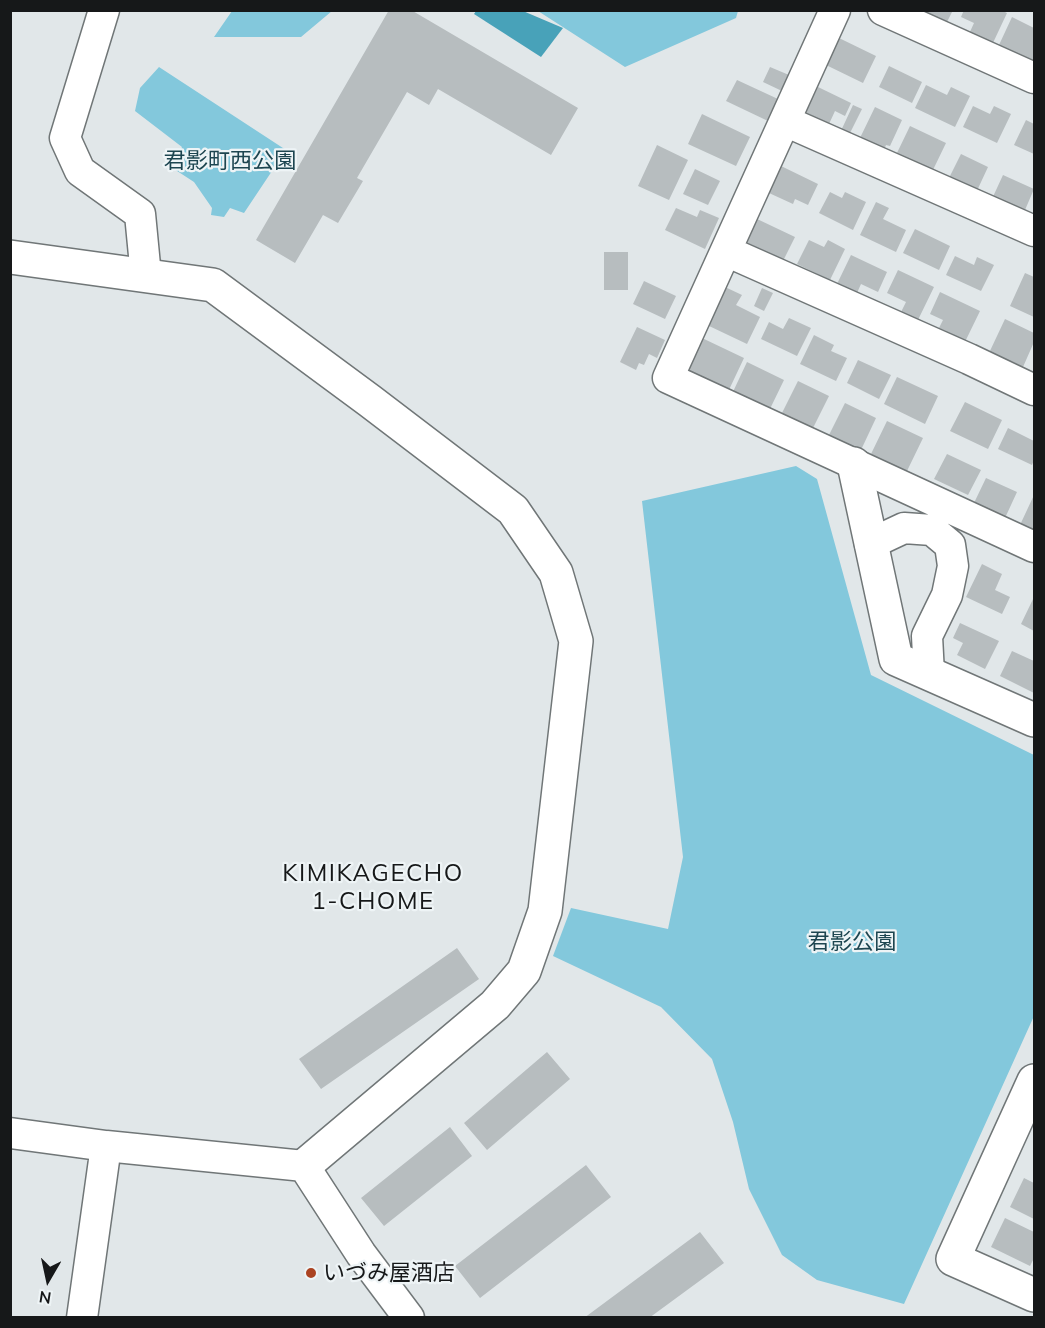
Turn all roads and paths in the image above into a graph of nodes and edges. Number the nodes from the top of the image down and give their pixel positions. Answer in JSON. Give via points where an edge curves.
{"nodes":[{"id":1,"x":104,"y":10,"type":"edge"},
{"id":2,"x":835,"y":10,"type":"edge"},
{"id":3,"x":883,"y":10,"type":"edge"},
{"id":4,"x":1035,"y":78,"type":"edge"},
{"id":5,"x":785,"y":121,"type":"junction"},
{"id":6,"x":1035,"y":231,"type":"edge"},
{"id":7,"x":726,"y":251,"type":"junction"},
{"id":8,"x":10,"y":257,"type":"edge"},
{"id":9,"x":146,"y":276,"type":"junction"},
{"id":10,"x":1035,"y":390,"type":"edge"},
{"id":11,"x":854,"y":464,"type":"junction"},
{"id":12,"x":870,"y":544,"type":"junction"},
{"id":13,"x":1035,"y":547,"type":"edge"},
{"id":14,"x":929,"y":674,"type":"junction"},
{"id":15,"x":1035,"y":720,"type":"edge"},
{"id":16,"x":1035,"y":1081,"type":"edge"},
{"id":17,"x":10,"y":1133,"type":"edge"},
{"id":18,"x":106,"y":1146,"type":"junction"},
{"id":19,"x":304,"y":1166,"type":"junction"},
{"id":20,"x":1035,"y":1295,"type":"edge"},
{"id":21,"x":82,"y":1317,"type":"edge"},
{"id":22,"x":409,"y":1317,"type":"edge"}],
"edges":[{"from":1,"to":9,"type":"street","via":[[65,138],[80,171],[140,214]]},
{"from":2,"to":5,"type":"street"},
{"from":3,"to":4,"type":"street"},
{"from":5,"to":6,"type":"street"},
{"from":5,"to":7,"type":"street"},
{"from":7,"to":10,"type":"street"},
{"from":7,"to":11,"type":"street","via":[[668,378]]},
{"from":8,"to":9,"type":"street"},
{"from":9,"to":19,"type":"street","via":[[213,285],[513,510],[556,573],[576,641],[545,911],[524,971],[495,1005]]},
{"from":11,"to":12,"type":"street"},
{"from":11,"to":13,"type":"street"},
{"from":12,"to":14,"type":"street","via":[[896,658]]},
{"from":12,"to":14,"type":"street","via":[[904,528],[932,530],[950,545],[953,566],[947,595],[927,636]]},
{"from":14,"to":15,"type":"street"},
{"from":16,"to":20,"type":"street","via":[[953,1259]]},
{"from":17,"to":18,"type":"street"},
{"from":18,"to":19,"type":"street"},
{"from":18,"to":21,"type":"street"},
{"from":19,"to":22,"type":"street"}]}
